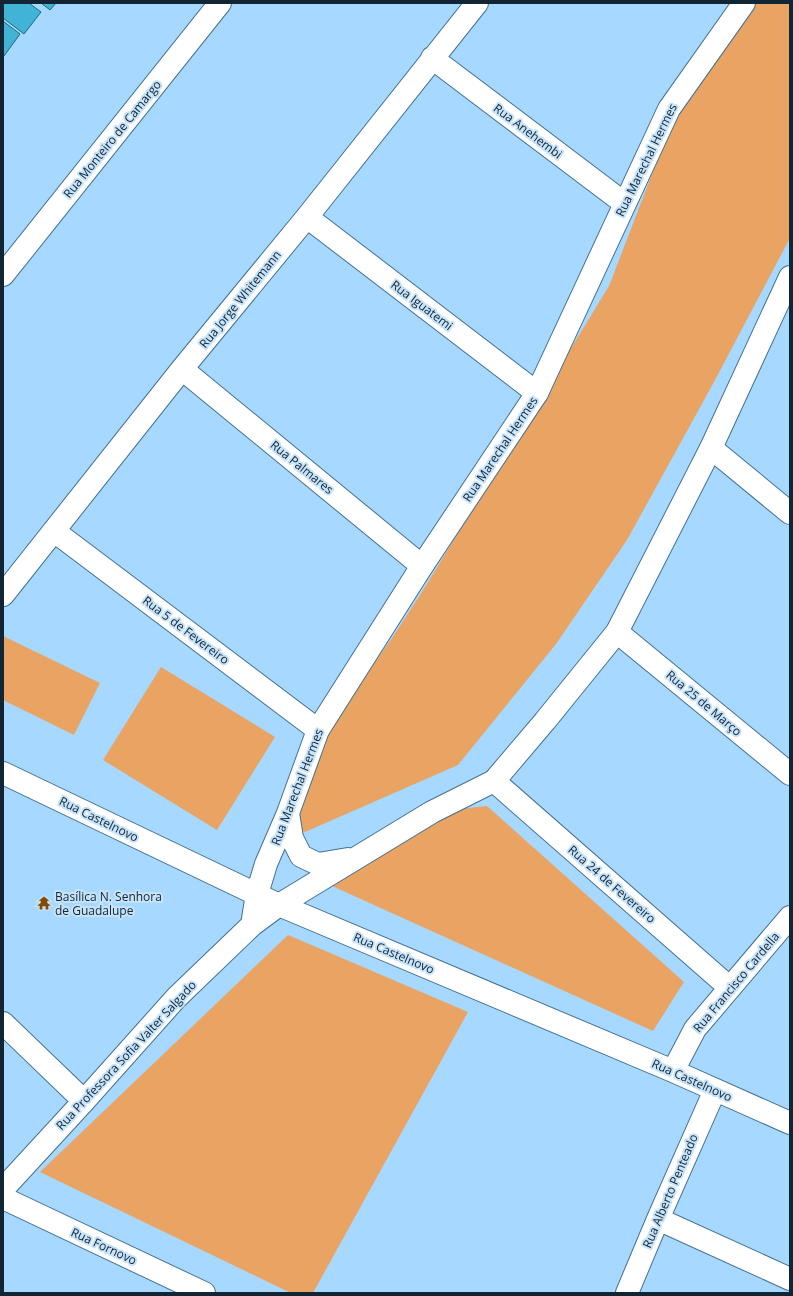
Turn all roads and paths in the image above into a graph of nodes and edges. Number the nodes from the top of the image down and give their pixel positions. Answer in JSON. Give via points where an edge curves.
{"nodes":[{"id":1,"x":220,"y":3,"type":"edge"},
{"id":2,"x":476,"y":3,"type":"edge"},
{"id":3,"x":744,"y":3,"type":"edge"},
{"id":4,"x":432,"y":58,"type":"junction"},
{"id":5,"x":624,"y":203,"type":"junction"},
{"id":6,"x":307,"y":217,"type":"junction"},
{"id":7,"x":3,"y":275,"type":"edge"},
{"id":8,"x":790,"y":277,"type":"edge"},
{"id":9,"x":182,"y":369,"type":"junction"},
{"id":10,"x":537,"y":393,"type":"junction"},
{"id":11,"x":711,"y":448,"type":"junction"},
{"id":12,"x":790,"y":514,"type":"edge"},
{"id":13,"x":54,"y":530,"type":"junction"},
{"id":14,"x":422,"y":566,"type":"junction"},
{"id":15,"x":3,"y":595,"type":"edge"},
{"id":16,"x":617,"y":632,"type":"junction"},
{"id":17,"x":318,"y":730,"type":"junction"},
{"id":18,"x":3,"y":773,"type":"edge"},
{"id":19,"x":790,"y":774,"type":"edge"},
{"id":20,"x":494,"y":781,"type":"junction"},
{"id":21,"x":288,"y":813,"type":"junction"},
{"id":22,"x":359,"y":858,"type":"junction"},
{"id":23,"x":257,"y":894,"type":"junction"},
{"id":24,"x":280,"y":905,"type":"junction"},
{"id":25,"x":790,"y":917,"type":"edge"},
{"id":26,"x":252,"y":925,"type":"junction"},
{"id":27,"x":730,"y":988,"type":"junction"},
{"id":28,"x":3,"y":1023,"type":"edge"},
{"id":29,"x":673,"y":1071,"type":"junction"},
{"id":30,"x":715,"y":1090,"type":"junction"},
{"id":31,"x":84,"y":1101,"type":"junction"},
{"id":32,"x":790,"y":1123,"type":"edge"},
{"id":33,"x":3,"y":1189,"type":"edge"},
{"id":34,"x":3,"y":1198,"type":"edge"},
{"id":35,"x":658,"y":1219,"type":"junction"},
{"id":36,"x":790,"y":1279,"type":"edge"},
{"id":37,"x":204,"y":1293,"type":"edge"},
{"id":38,"x":627,"y":1293,"type":"edge"}],
"edges":[{"from":1,"to":7,"type":"street","name":"Rua Monteiro de Camargo"},
{"from":2,"to":4,"type":"street","name":"Rua Jorge Whitemann"},
{"from":3,"to":5,"type":"street","name":"Rua Marechal Hermes","via":[[669,109]]},
{"from":4,"to":5,"type":"street","name":"Rua Anehembi"},
{"from":4,"to":6,"type":"street","name":"Rua Jorge Whitemann"},
{"from":5,"to":10,"type":"street","name":"Rua Marechal Hermes"},
{"from":6,"to":9,"type":"street","name":"Rua Jorge Whitemann"},
{"from":6,"to":10,"type":"street","name":"Rua Iguatemi"},
{"from":8,"to":11,"type":"street"},
{"from":9,"to":13,"type":"street","name":"Rua Jorge Whitemann"},
{"from":9,"to":14,"type":"street","name":"Rua Palmares"},
{"from":10,"to":14,"type":"street","name":"Rua Marechal Hermes"},
{"from":11,"to":12,"type":"street"},
{"from":11,"to":16,"type":"street"},
{"from":13,"to":15,"type":"street","name":"Rua Jorge Whitemann"},
{"from":13,"to":17,"type":"street","name":"Rua 5 de Fevereiro"},
{"from":14,"to":17,"type":"street","name":"Rua Marechal Hermes"},
{"from":16,"to":19,"type":"street","name":"Rua 25 de Março"},
{"from":16,"to":20,"type":"street"},
{"from":17,"to":21,"type":"street","name":"Rua Marechal Hermes"},
{"from":18,"to":23,"type":"street","name":"Rua Castelnovo"},
{"from":20,"to":22,"type":"street","via":[[432,812]]},
{"from":20,"to":27,"type":"street","name":"Rua 24 de Fevereiro"},
{"from":21,"to":22,"type":"street","via":[[292,838],[300,856],[318,864]]},
{"from":21,"to":23,"type":"street","name":"Rua Marechal Hermes","via":[[266,864]]},
{"from":22,"to":24,"type":"street"},
{"from":23,"to":24,"type":"street","name":"Rua Castelnovo"},
{"from":23,"to":26,"type":"street"},
{"from":24,"to":26,"type":"street","name":"Rua Professora Sofia Valter Salgado"},
{"from":24,"to":29,"type":"street","name":"Rua Castelnovo"},
{"from":25,"to":27,"type":"street","name":"Rua Francisco Cardella"},
{"from":26,"to":31,"type":"street","name":"Rua Professora Sofia Valter Salgado","via":[[176,998]]},
{"from":27,"to":29,"type":"street","name":"Rua Francisco Cardella","via":[[695,1029]]},
{"from":28,"to":31,"type":"street"},
{"from":29,"to":30,"type":"street","name":"Rua Castelnovo"},
{"from":30,"to":32,"type":"street","name":"Rua Castelnovo"},
{"from":30,"to":35,"type":"street","name":"Rua Alberto Penteado"},
{"from":31,"to":33,"type":"street","name":"Rua Professora Sofia Valter Salgado"},
{"from":34,"to":37,"type":"street","name":"Rua Fornovo"},
{"from":35,"to":36,"type":"street"},
{"from":35,"to":38,"type":"street","name":"Rua Alberto Penteado"}]}
